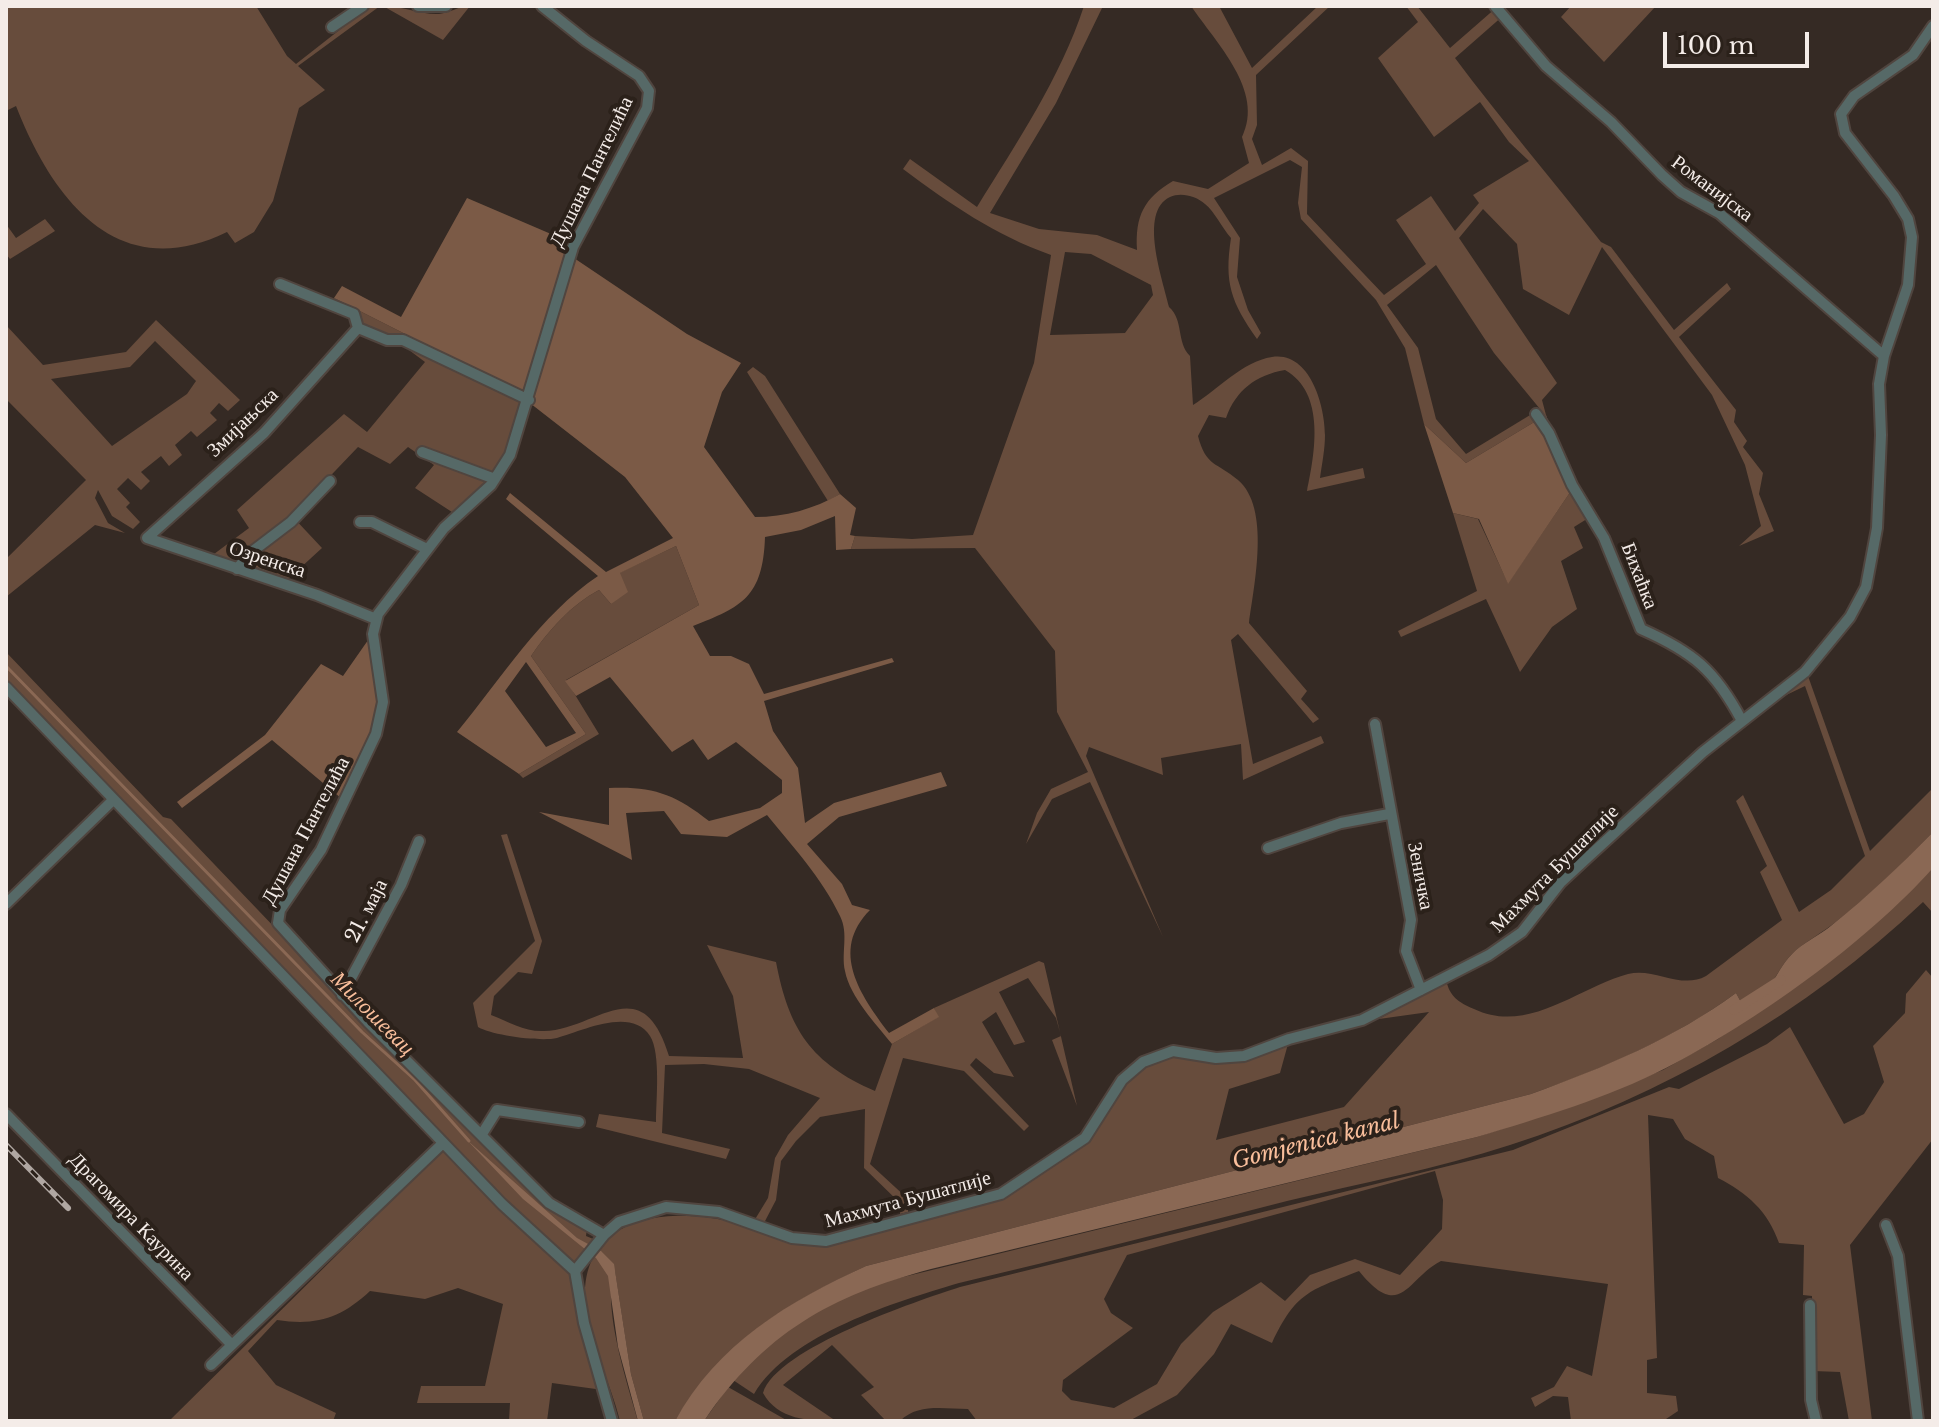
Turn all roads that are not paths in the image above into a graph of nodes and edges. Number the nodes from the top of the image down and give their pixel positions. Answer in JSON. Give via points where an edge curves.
{"nodes":[{"id":1,"x":363,"y":6,"type":"edge"},
{"id":2,"x":418,"y":6,"type":"edge"},
{"id":3,"x":446,"y":6,"type":"edge"},
{"id":4,"x":542,"y":6,"type":"edge"},
{"id":5,"x":1495,"y":6,"type":"edge"},
{"id":6,"x":1933,"y":26,"type":"edge"},
{"id":7,"x":332,"y":27,"type":"dead end"},
{"id":8,"x":280,"y":284,"type":"dead end"},
{"id":9,"x":358,"y":328,"type":"junction"},
{"id":10,"x":1884,"y":356,"type":"junction"},
{"id":11,"x":529,"y":400,"type":"junction"},
{"id":12,"x":1536,"y":414,"type":"dead end"},
{"id":13,"x":422,"y":452,"type":"dead end"},
{"id":14,"x":495,"y":479,"type":"junction"},
{"id":15,"x":330,"y":481,"type":"dead end"},
{"id":16,"x":360,"y":522,"type":"dead end"},
{"id":17,"x":147,"y":538,"type":"joint"},
{"id":18,"x":427,"y":549,"type":"junction"},
{"id":19,"x":237,"y":569,"type":"junction"},
{"id":20,"x":376,"y":619,"type":"junction"},
{"id":21,"x":6,"y":687,"type":"edge"},
{"id":22,"x":1742,"y":721,"type":"junction"},
{"id":23,"x":1375,"y":724,"type":"dead end"},
{"id":24,"x":112,"y":801,"type":"junction"},
{"id":25,"x":1389,"y":814,"type":"junction"},
{"id":26,"x":419,"y":841,"type":"dead end"},
{"id":27,"x":1268,"y":848,"type":"dead end"},
{"id":28,"x":6,"y":904,"type":"edge"},
{"id":29,"x":1421,"y":990,"type":"junction"},
{"id":30,"x":342,"y":995,"type":"junction"},
{"id":31,"x":6,"y":1114,"type":"edge"},
{"id":32,"x":579,"y":1122,"type":"dead end"},
{"id":33,"x":482,"y":1134,"type":"junction"},
{"id":34,"x":443,"y":1143,"type":"junction"},
{"id":35,"x":1886,"y":1225,"type":"dead end"},
{"id":36,"x":601,"y":1238,"type":"junction"},
{"id":37,"x":578,"y":1266,"type":"junction"},
{"id":38,"x":1810,"y":1305,"type":"dead end"},
{"id":39,"x":231,"y":1344,"type":"junction"},
{"id":40,"x":211,"y":1365,"type":"dead end"},
{"id":41,"x":612,"y":1421,"type":"edge"},
{"id":42,"x":1816,"y":1421,"type":"edge"},
{"id":43,"x":1918,"y":1421,"type":"edge"}],
"edges":[{"from":1,"to":7,"type":"street"},
{"from":2,"to":3,"type":"street"},
{"from":4,"to":11,"type":"street","name":"Душана Пантелића","via":[[639,76],[649,91],[639,125],[573,247]]},
{"from":5,"to":10,"type":"street","name":"Романијска","via":[[1546,66],[1671,183],[1719,213]]},
{"from":6,"to":10,"type":"street","name":"Махмута Бушатлије","via":[[1913,55],[1854,96],[1841,114],[1845,133],[1894,196],[1912,237],[1908,285]]},
{"from":8,"to":9,"type":"street","via":[[354,314]]},
{"from":9,"to":11,"type":"street","via":[[387,340],[403,340]]},
{"from":9,"to":17,"type":"street","name":"Змијањска","via":[[264,433]]},
{"from":10,"to":22,"type":"street","name":"Махмута Бушатлије","via":[[1877,528],[1866,587],[1850,617],[1805,672]]},
{"from":11,"to":14,"type":"street","name":"Душана Пантелића","via":[[510,455]]},
{"from":12,"to":22,"type":"street","name":"Бихаћка","via":[[1604,538],[1641,629],[1688,652],[1709,669]]},
{"from":13,"to":14,"type":"street"},
{"from":14,"to":18,"type":"street","name":"Душана Пантелића"},
{"from":15,"to":19,"type":"street"},
{"from":16,"to":18,"type":"street","via":[[372,522]]},
{"from":17,"to":19,"type":"street","name":"Озренска"},
{"from":18,"to":20,"type":"street","name":"Душана Пантелића"},
{"from":19,"to":20,"type":"street","name":"Озренска"},
{"from":20,"to":30,"type":"street","name":"Душана Пантелића","via":[[373,634],[383,702],[376,734],[321,850],[278,916],[282,931]]},
{"from":21,"to":24,"type":"street"},
{"from":22,"to":29,"type":"street","name":"Махмута Бушатлије","via":[[1561,882],[1510,943]]},
{"from":23,"to":25,"type":"street","name":"Зеничка"},
{"from":24,"to":28,"type":"street"},
{"from":24,"to":34,"type":"street"},
{"from":25,"to":27,"type":"street","via":[[1341,823]]},
{"from":25,"to":29,"type":"street","name":"Зеничка","via":[[1411,920],[1406,951]]},
{"from":26,"to":30,"type":"street","name":"21. маја"},
{"from":29,"to":36,"type":"street","name":"Махмута Бушатлије","via":[[1362,1020],[1244,1056],[1216,1058],[1184,1051],[1151,1058],[1122,1080],[1085,1138],[988,1198],[826,1241],[792,1238],[694,1207],[644,1212],[619,1222]]},
{"from":30,"to":33,"type":"street","name":"Душана Пантелића"},
{"from":31,"to":39,"type":"street","name":"Драгомира Каурина"},
{"from":32,"to":33,"type":"street","via":[[497,1110]]},
{"from":33,"to":36,"type":"street","name":"Душана Пантелића","via":[[549,1203]]},
{"from":34,"to":37,"type":"street","via":[[548,1249]]},
{"from":34,"to":39,"type":"street"},
{"from":35,"to":43,"type":"street","via":[[1898,1256]]},
{"from":36,"to":37,"type":"street","name":"Махмута Бушатлије"},
{"from":37,"to":41,"type":"street","via":[[584,1323]]},
{"from":38,"to":42,"type":"street"},
{"from":39,"to":40,"type":"street"}]}
